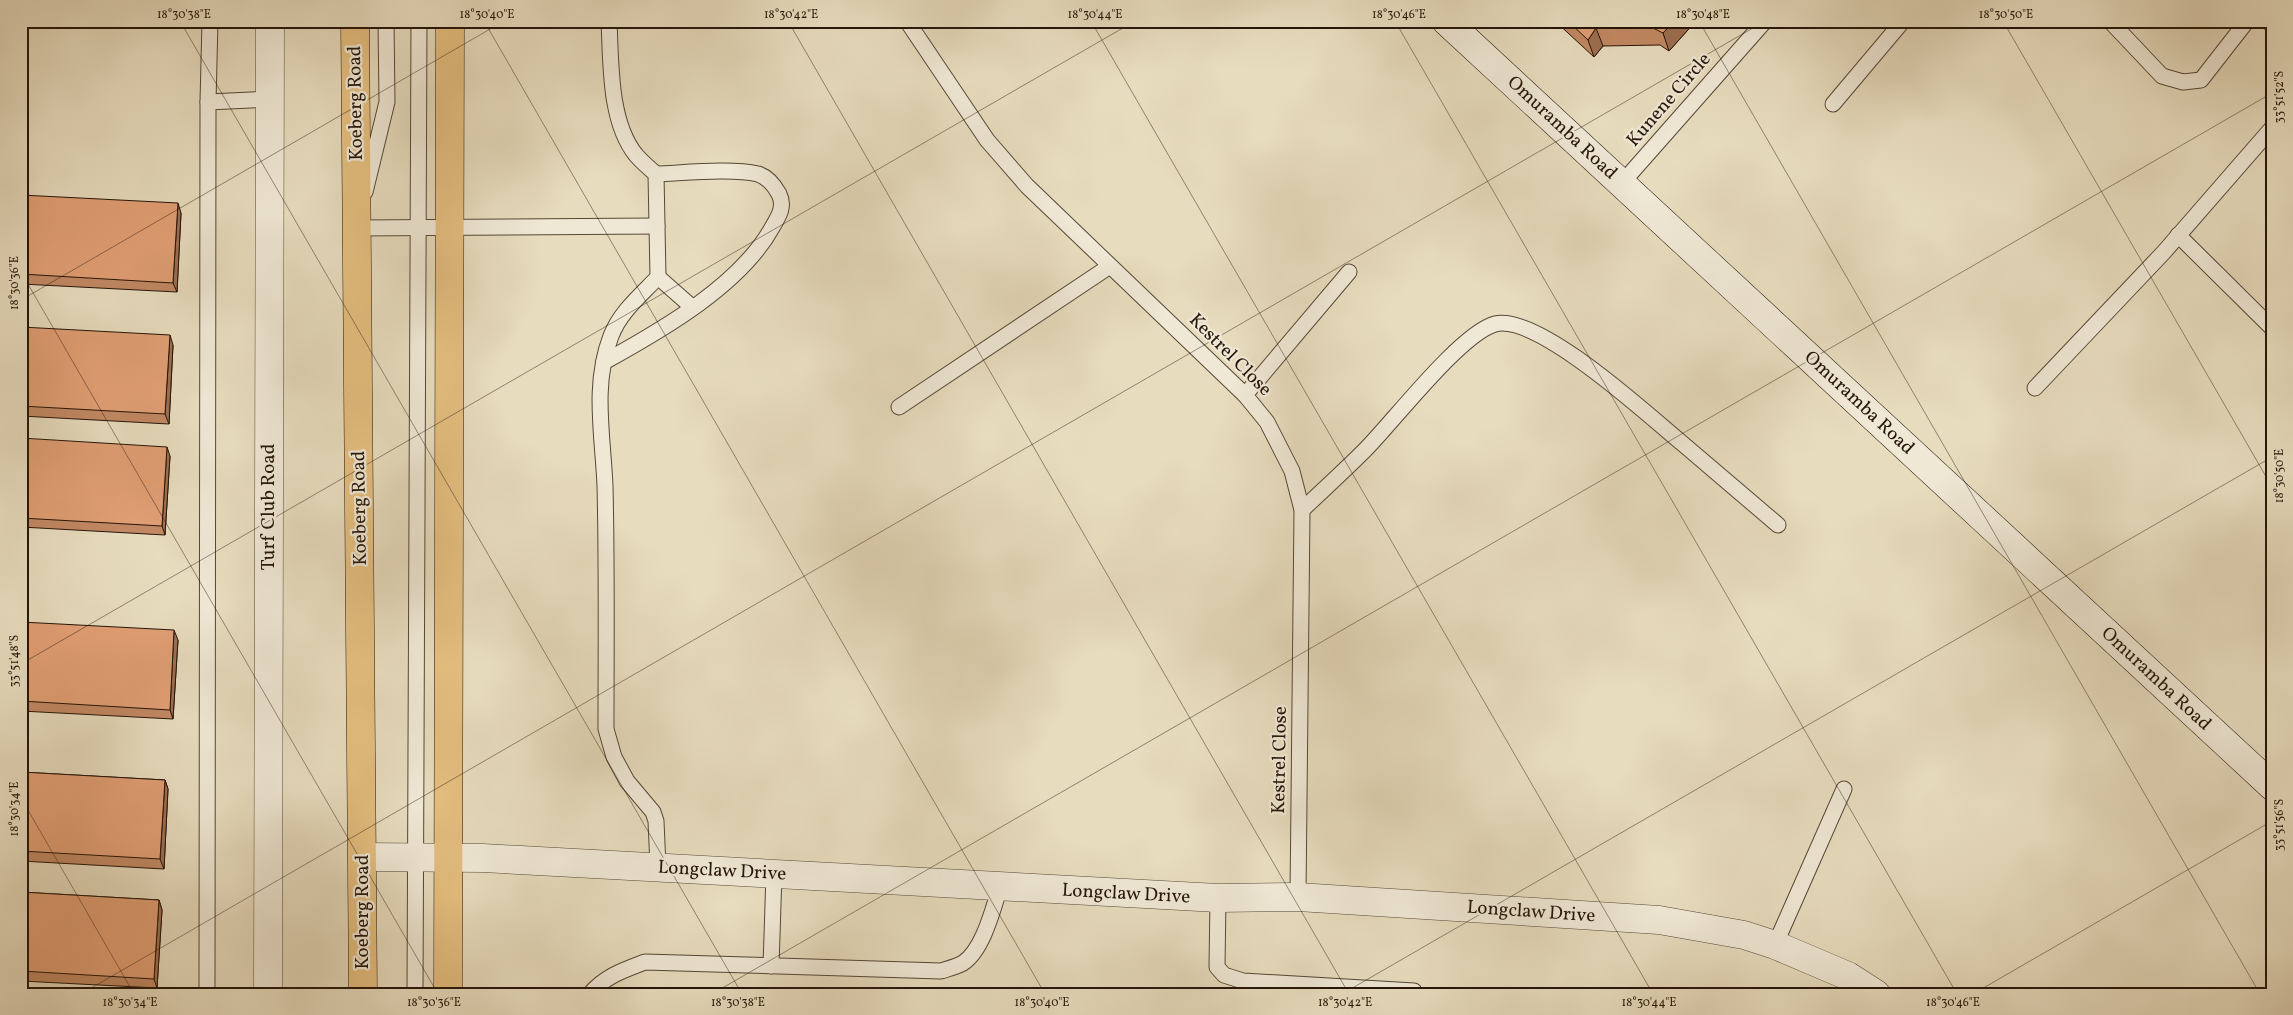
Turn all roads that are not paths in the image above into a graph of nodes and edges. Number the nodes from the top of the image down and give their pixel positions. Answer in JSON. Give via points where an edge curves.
{"nodes":[{"id":1,"x":210,"y":21,"type":"edge"},
{"id":2,"x":270,"y":21,"type":"edge"},
{"id":3,"x":355,"y":21,"type":"edge"},
{"id":4,"x":386,"y":21,"type":"edge"},
{"id":5,"x":420,"y":21,"type":"edge"},
{"id":6,"x":450,"y":21,"type":"edge"},
{"id":7,"x":609,"y":21,"type":"edge"},
{"id":8,"x":907,"y":21,"type":"edge"},
{"id":9,"x":1446,"y":21,"type":"edge"},
{"id":10,"x":1765,"y":21,"type":"edge"},
{"id":11,"x":1903,"y":21,"type":"edge"},
{"id":12,"x":2110,"y":21,"type":"edge"},
{"id":13,"x":2247,"y":21,"type":"edge"},
{"id":14,"x":2268,"y":21,"type":"edge"},
{"id":15,"x":2272,"y":25,"type":"edge"},
{"id":16,"x":269,"y":99,"type":"junction"},
{"id":17,"x":208,"y":102,"type":"junction"},
{"id":18,"x":1833,"y":104,"type":"dead end"},
{"id":19,"x":2272,"y":128,"type":"edge"},
{"id":20,"x":656,"y":174,"type":"junction"},
{"id":21,"x":1622,"y":183,"type":"junction"},
{"id":22,"x":657,"y":226,"type":"junction"},
{"id":23,"x":418,"y":227,"type":"junction"},
{"id":24,"x":449,"y":227,"type":"junction"},
{"id":25,"x":357,"y":228,"type":"junction"},
{"id":26,"x":2178,"y":235,"type":"junction"},
{"id":27,"x":1110,"y":266,"type":"junction"},
{"id":28,"x":1349,"y":272,"type":"dead end"},
{"id":29,"x":658,"y":277,"type":"junction"},
{"id":30,"x":692,"y":307,"type":"junction"},
{"id":31,"x":2272,"y":328,"type":"edge"},
{"id":32,"x":604,"y":362,"type":"junction"},
{"id":33,"x":2035,"y":388,"type":"dead end"},
{"id":34,"x":1245,"y":395,"type":"junction"},
{"id":35,"x":899,"y":407,"type":"dead end"},
{"id":36,"x":1302,"y":510,"type":"junction"},
{"id":37,"x":1778,"y":524,"type":"dead end"},
{"id":38,"x":2272,"y":786,"type":"edge"},
{"id":39,"x":1844,"y":789,"type":"dead end"},
{"id":40,"x":363,"y":857,"type":"junction"},
{"id":41,"x":448,"y":857,"type":"junction"},
{"id":42,"x":416,"y":858,"type":"junction"},
{"id":43,"x":658,"y":867,"type":"junction"},
{"id":44,"x":774,"y":874,"type":"junction"},
{"id":45,"x":1000,"y":887,"type":"junction"},
{"id":46,"x":1218,"y":898,"type":"junction"},
{"id":47,"x":1298,"y":898,"type":"junction"},
{"id":48,"x":1775,"y":946,"type":"junction"},
{"id":49,"x":771,"y":966,"type":"junction"},
{"id":50,"x":1414,"y":991,"type":"dead end"},
{"id":51,"x":207,"y":994,"type":"edge"},
{"id":52,"x":268,"y":994,"type":"edge"},
{"id":53,"x":364,"y":994,"type":"edge"},
{"id":54,"x":415,"y":994,"type":"edge"},
{"id":55,"x":448,"y":994,"type":"edge"},
{"id":56,"x":590,"y":994,"type":"edge"},
{"id":57,"x":1876,"y":994,"type":"edge"}],
"edges":[{"from":1,"to":17,"type":"lane"},
{"from":2,"to":16,"type":"street","name":"Turf Club Road"},
{"from":3,"to":25,"type":"main road","name":"Koeberg Road"},
{"from":4,"to":25,"type":"lane","via":[[387,102]]},
{"from":5,"to":23,"type":"lane"},
{"from":6,"to":24,"type":"main road"},
{"from":7,"to":20,"type":"lane","via":[[613,84],[625,137],[636,155]]},
{"from":8,"to":27,"type":"lane","name":"Kestrel Close","via":[[987,140],[1027,186]]},
{"from":9,"to":21,"type":"street","name":"Omuramba Road"},
{"from":10,"to":21,"type":"lane","name":"Kunene Circle"},
{"from":11,"to":18,"type":"lane"},
{"from":12,"to":13,"type":"lane","via":[[2162,76],[2183,82],[2201,80]]},
{"from":14,"to":15,"type":"lane"},
{"from":16,"to":17,"type":"lane"},
{"from":16,"to":52,"type":"street","name":"Turf Club Road"},
{"from":17,"to":51,"type":"lane"},
{"from":19,"to":26,"type":"lane"},
{"from":20,"to":22,"type":"lane"},
{"from":20,"to":30,"type":"lane","via":[[759,174],[773,183],[781,198],[782,211],[741,270]]},
{"from":21,"to":38,"type":"street","name":"Omuramba Road"},
{"from":22,"to":24,"type":"lane"},
{"from":22,"to":29,"type":"lane"},
{"from":23,"to":24,"type":"lane"},
{"from":23,"to":25,"type":"lane"},
{"from":23,"to":42,"type":"lane"},
{"from":24,"to":41,"type":"main road"},
{"from":25,"to":40,"type":"main road","name":"Koeberg Road"},
{"from":26,"to":31,"type":"lane"},
{"from":26,"to":33,"type":"lane"},
{"from":27,"to":34,"type":"lane","name":"Kestrel Close"},
{"from":27,"to":35,"type":"lane"},
{"from":28,"to":34,"type":"lane"},
{"from":29,"to":30,"type":"lane"},
{"from":29,"to":32,"type":"lane","via":[[618,320]]},
{"from":30,"to":32,"type":"lane","via":[[658,332]]},
{"from":32,"to":43,"type":"lane","via":[[598,403],[604,485],[606,729],[614,756],[628,781],[653,812]]},
{"from":34,"to":36,"type":"lane","name":"Kestrel Close","via":[[1267,422],[1292,471]]},
{"from":36,"to":37,"type":"lane","via":[[1365,450],[1458,349],[1481,331],[1495,324],[1506,324],[1526,329],[1597,372]]},
{"from":36,"to":47,"type":"lane","name":"Kestrel Close"},
{"from":39,"to":48,"type":"lane"},
{"from":40,"to":42,"type":"street","name":"Longclaw Drive"},
{"from":40,"to":53,"type":"main road","name":"Koeberg Road"},
{"from":41,"to":42,"type":"street","name":"Longclaw Drive"},
{"from":41,"to":43,"type":"street","name":"Longclaw Drive"},
{"from":41,"to":55,"type":"main road"},
{"from":42,"to":54,"type":"lane"},
{"from":43,"to":44,"type":"street","name":"Longclaw Drive"},
{"from":44,"to":45,"type":"street","name":"Longclaw Drive"},
{"from":44,"to":49,"type":"lane"},
{"from":45,"to":46,"type":"street","name":"Longclaw Drive"},
{"from":45,"to":49,"type":"lane","via":[[985,932],[974,950],[963,963],[940,972]]},
{"from":46,"to":47,"type":"street","name":"Longclaw Drive"},
{"from":46,"to":50,"type":"lane","via":[[1217,967],[1224,975],[1243,981]]},
{"from":47,"to":48,"type":"street","name":"Longclaw Drive","via":[[1659,920],[1744,936]]},
{"from":48,"to":57,"type":"street","name":"Longclaw Drive","via":[[1848,976]]},
{"from":49,"to":56,"type":"lane","via":[[645,962],[615,974]]}]}
